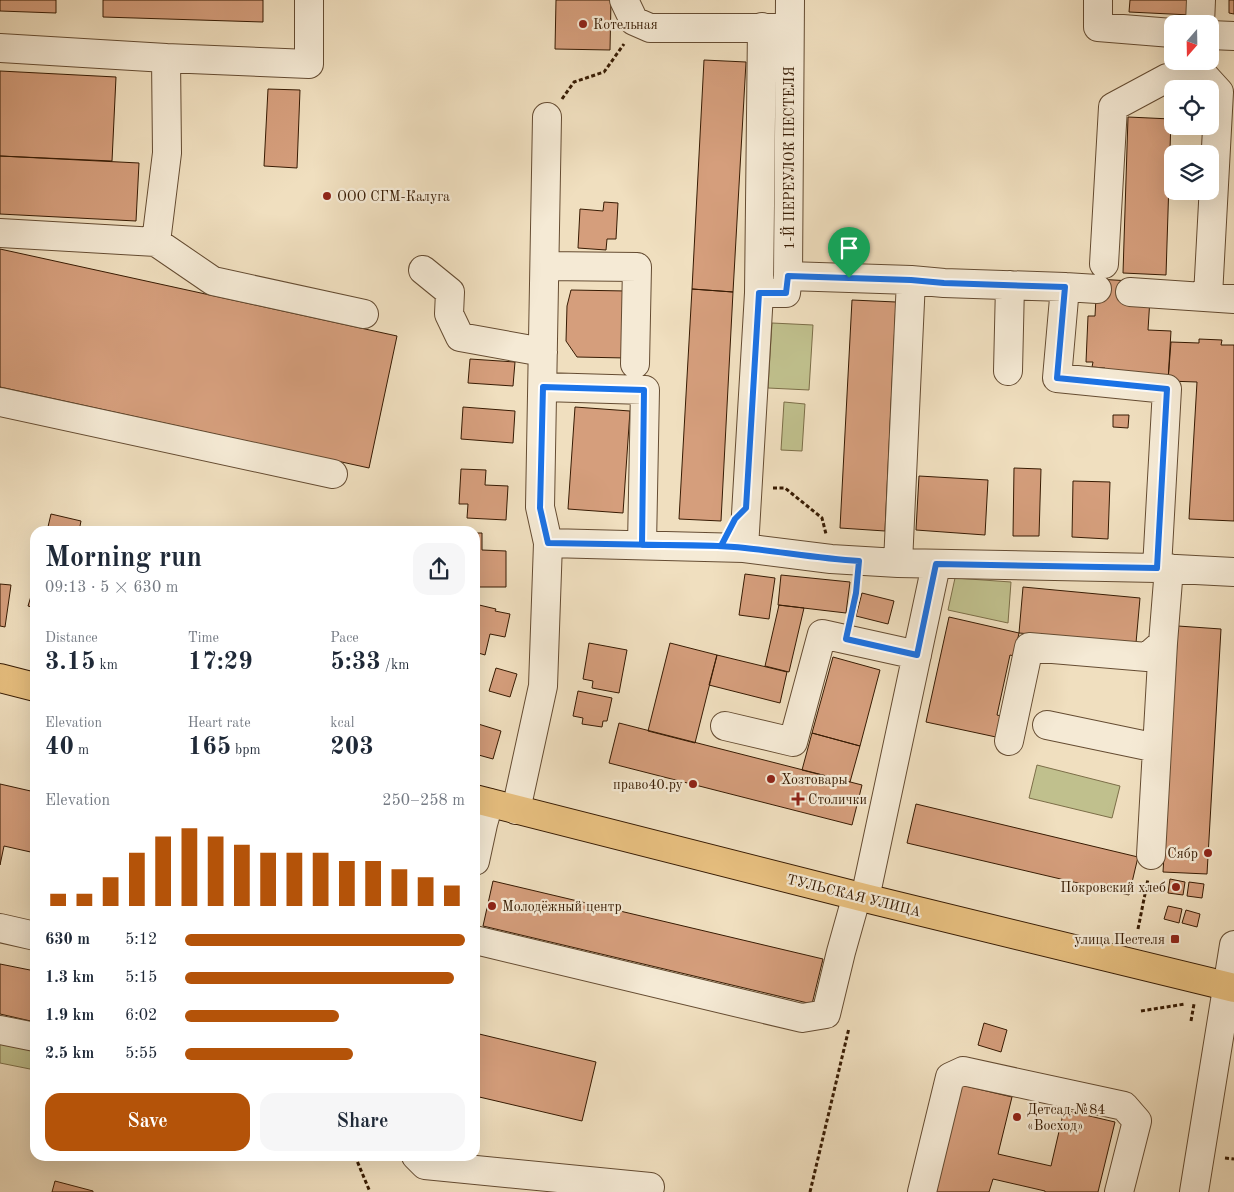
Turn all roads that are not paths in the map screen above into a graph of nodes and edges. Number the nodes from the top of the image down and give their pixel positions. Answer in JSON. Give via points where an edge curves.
{"nodes":[{"id":1,"x":309,"y":0,"type":"edge"},
{"id":2,"x":790,"y":0,"type":"edge"},
{"id":3,"x":1098,"y":0,"type":"edge"},
{"id":4,"x":1201,"y":0,"type":"edge"},
{"id":5,"x":629,"y":10,"type":"edge"},
{"id":6,"x":1200,"y":15,"type":"edge"},
{"id":7,"x":762,"y":27,"type":"junction"},
{"id":8,"x":790,"y":28,"type":"junction"},
{"id":9,"x":1164,"y":32,"type":"edge"},
{"id":10,"x":1219,"y":35,"type":"edge"},
{"id":11,"x":1234,"y":36,"type":"edge"},
{"id":12,"x":0,"y":48,"type":"edge"},
{"id":13,"x":166,"y":58,"type":"junction"},
{"id":14,"x":1189,"y":70,"type":"edge"},
{"id":15,"x":1203,"y":70,"type":"edge"},
{"id":16,"x":547,"y":118,"type":"road end"},
{"id":17,"x":0,"y":233,"type":"edge"},
{"id":18,"x":156,"y":242,"type":"junction"},
{"id":19,"x":544,"y":266,"type":"junction"},
{"id":20,"x":423,"y":270,"type":"dead end"},
{"id":21,"x":788,"y":276,"type":"junction"},
{"id":22,"x":911,"y":280,"type":"junction"},
{"id":23,"x":1010,"y":285,"type":"junction"},
{"id":24,"x":1065,"y":287,"type":"junction"},
{"id":25,"x":1130,"y":292,"type":"dead end"},
{"id":26,"x":759,"y":293,"type":"junction"},
{"id":27,"x":1221,"y":297,"type":"edge"},
{"id":28,"x":364,"y":314,"type":"dead end"},
{"id":29,"x":543,"y":352,"type":"junction"},
{"id":30,"x":635,"y":364,"type":"dead end"},
{"id":31,"x":1008,"y":371,"type":"dead end"},
{"id":32,"x":543,"y":387,"type":"junction"},
{"id":33,"x":0,"y":402,"type":"edge"},
{"id":34,"x":333,"y":474,"type":"dead end"},
{"id":35,"x":548,"y":543,"type":"junction"},
{"id":36,"x":642,"y":545,"type":"junction"},
{"id":37,"x":744,"y":548,"type":"junction"},
{"id":38,"x":898,"y":564,"type":"junction"},
{"id":39,"x":936,"y":564,"type":"junction"},
{"id":40,"x":1163,"y":568,"type":"junction"},
{"id":41,"x":1234,"y":572,"type":"edge"},
{"id":42,"x":1164,"y":643,"type":"junction"},
{"id":43,"x":917,"y":655,"type":"junction"},
{"id":44,"x":0,"y":678,"type":"edge"},
{"id":45,"x":30,"y":686,"type":"edge"},
{"id":46,"x":1047,"y":724,"type":"dead end"},
{"id":47,"x":726,"y":726,"type":"dead end"},
{"id":48,"x":1009,"y":741,"type":"dead end"},
{"id":49,"x":1157,"y":748,"type":"junction"},
{"id":50,"x":482,"y":801,"type":"edge"},
{"id":51,"x":516,"y":810,"type":"junction"},
{"id":52,"x":480,"y":838,"type":"edge"},
{"id":53,"x":1151,"y":855,"type":"road end"},
{"id":54,"x":861,"y":896,"type":"junction"},
{"id":55,"x":0,"y":928,"type":"edge"},
{"id":56,"x":30,"y":935,"type":"edge"},
{"id":57,"x":480,"y":941,"type":"edge"},
{"id":58,"x":1234,"y":945,"type":"edge"},
{"id":59,"x":1231,"y":987,"type":"edge"},
{"id":60,"x":0,"y":1030,"type":"edge"},
{"id":61,"x":30,"y":1036,"type":"edge"},
{"id":62,"x":421,"y":1161,"type":"edge"},
{"id":63,"x":650,"y":1187,"type":"dead end"},
{"id":64,"x":922,"y":1192,"type":"edge"},
{"id":65,"x":1119,"y":1192,"type":"edge"},
{"id":66,"x":1194,"y":1192,"type":"edge"}],
"edges":[{"from":1,"to":13,"type":"street","via":[[309,64]]},
{"from":2,"to":8,"type":"street","name":"1-Й ПЕРЕУЛОК ПЕСТЕЛЯ"},
{"from":3,"to":9,"type":"street","via":[[1098,27]]},
{"from":4,"to":6,"type":"street"},
{"from":5,"to":7,"type":"street","via":[[650,28]]},
{"from":7,"to":8,"type":"street"},
{"from":7,"to":26,"type":"street"},
{"from":8,"to":21,"type":"street","name":"1-Й ПЕРЕУЛОК ПЕСТЕЛЯ"},
{"from":10,"to":11,"type":"street"},
{"from":12,"to":13,"type":"street"},
{"from":13,"to":18,"type":"street","via":[[167,153]]},
{"from":14,"to":24,"type":"street","via":[[1112,107],[1100,277]]},
{"from":15,"to":27,"type":"street","via":[[1219,92]]},
{"from":16,"to":19,"type":"street"},
{"from":17,"to":18,"type":"street"},
{"from":18,"to":28,"type":"street","via":[[213,281]]},
{"from":19,"to":29,"type":"street"},
{"from":19,"to":30,"type":"street","via":[[637,267]]},
{"from":20,"to":29,"type":"street","via":[[450,292],[449,314],[460,338]]},
{"from":21,"to":22,"type":"street"},
{"from":21,"to":26,"type":"street","via":[[786,293]]},
{"from":22,"to":23,"type":"street"},
{"from":22,"to":38,"type":"street"},
{"from":23,"to":24,"type":"street"},
{"from":23,"to":31,"type":"street"},
{"from":24,"to":40,"type":"street","via":[[1057,378],[1167,389]]},
{"from":25,"to":27,"type":"street"},
{"from":26,"to":37,"type":"street"},
{"from":29,"to":32,"type":"street"},
{"from":32,"to":35,"type":"street","via":[[540,508]]},
{"from":32,"to":36,"type":"street","via":[[644,390]]},
{"from":33,"to":34,"type":"street"},
{"from":35,"to":36,"type":"street"},
{"from":35,"to":51,"type":"street","via":[[543,686]]},
{"from":36,"to":37,"type":"street"},
{"from":37,"to":38,"type":"street"},
{"from":38,"to":39,"type":"street"},
{"from":39,"to":40,"type":"street"},
{"from":39,"to":43,"type":"street"},
{"from":40,"to":41,"type":"street"},
{"from":40,"to":42,"type":"street"},
{"from":42,"to":48,"type":"street","via":[[1147,657],[1029,647]]},
{"from":42,"to":49,"type":"street"},
{"from":43,"to":47,"type":"street","via":[[822,634],[793,742]]},
{"from":43,"to":54,"type":"street"},
{"from":44,"to":45,"type":"main road"},
{"from":46,"to":49,"type":"street"},
{"from":49,"to":53,"type":"street"},
{"from":50,"to":51,"type":"main road","name":"ТУЛЬСКАЯ УЛИЦА"},
{"from":50,"to":52,"type":"street"},
{"from":51,"to":54,"type":"main road","name":"ТУЛЬСКАЯ УЛИЦА"},
{"from":54,"to":57,"type":"street","via":[[841,952],[826,1014],[802,1018]]},
{"from":54,"to":59,"type":"main road","name":"ТУЛЬСКАЯ УЛИЦА"},
{"from":55,"to":56,"type":"street"},
{"from":58,"to":59,"type":"street"},
{"from":59,"to":66,"type":"street"},
{"from":60,"to":61,"type":"street"},
{"from":62,"to":63,"type":"street","via":[[425,1165]]},
{"from":64,"to":65,"type":"street","via":[[950,1078],[963,1071],[1124,1106],[1137,1121]]}]}
